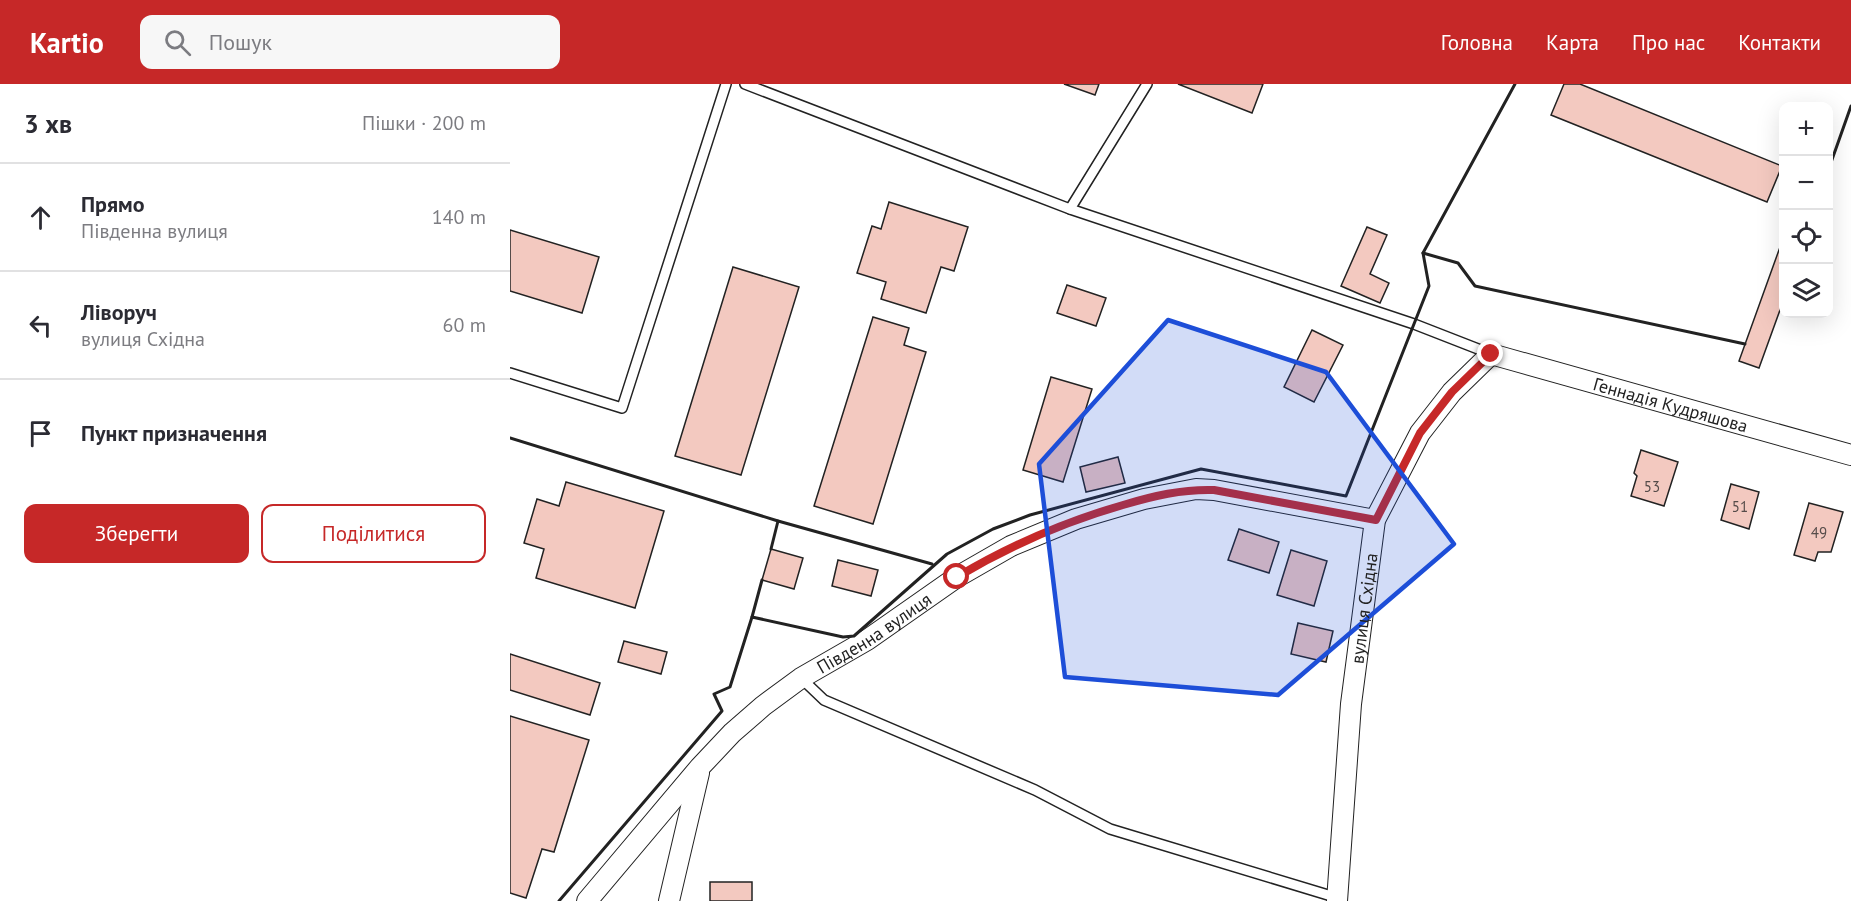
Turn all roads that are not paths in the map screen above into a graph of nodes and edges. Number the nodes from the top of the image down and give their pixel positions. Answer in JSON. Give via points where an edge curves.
{"nodes":[{"id":1,"x":726,"y":84,"type":"edge"},
{"id":2,"x":745,"y":84,"type":"edge"},
{"id":3,"x":1147,"y":84,"type":"edge"},
{"id":4,"x":761,"y":87,"type":"edge"},
{"id":5,"x":1070,"y":209,"type":"junction"},
{"id":6,"x":1491,"y":354,"type":"junction"},
{"id":7,"x":510,"y":373,"type":"edge"},
{"id":8,"x":1851,"y":455,"type":"edge"},
{"id":9,"x":1376,"y":520,"type":"junction"},
{"id":10,"x":801,"y":678,"type":"junction"},
{"id":11,"x":700,"y":767,"type":"junction"},
{"id":12,"x":1334,"y":900,"type":"edge"},
{"id":13,"x":587,"y":901,"type":"edge"},
{"id":14,"x":669,"y":901,"type":"edge"}],
"edges":[{"from":1,"to":7,"type":"lane","via":[[622,408]]},
{"from":2,"to":4,"type":"lane"},
{"from":3,"to":5,"type":"lane"},
{"from":4,"to":5,"type":"lane"},
{"from":5,"to":6,"type":"lane","via":[[1414,324]]},
{"from":6,"to":8,"type":"street","name":"Геннадія Кудряшова"},
{"from":6,"to":9,"type":"street","name":"вулиця Східна","via":[[1452,392],[1420,433]]},
{"from":9,"to":10,"type":"street","name":"Південна вулиця","via":[[1214,490],[1186,490],[1144,499],[1076,519],[1011,546]]},
{"from":9,"to":12,"type":"street","name":"вулиця Східна","via":[[1351,704]]},
{"from":10,"to":11,"type":"street","name":"Південна вулиця","via":[[732,733]]},
{"from":10,"to":12,"type":"lane","via":[[824,700],[1035,790],[1110,829]]},
{"from":11,"to":13,"type":"street","name":"Південна вулиця"},
{"from":11,"to":14,"type":"street"}]}
